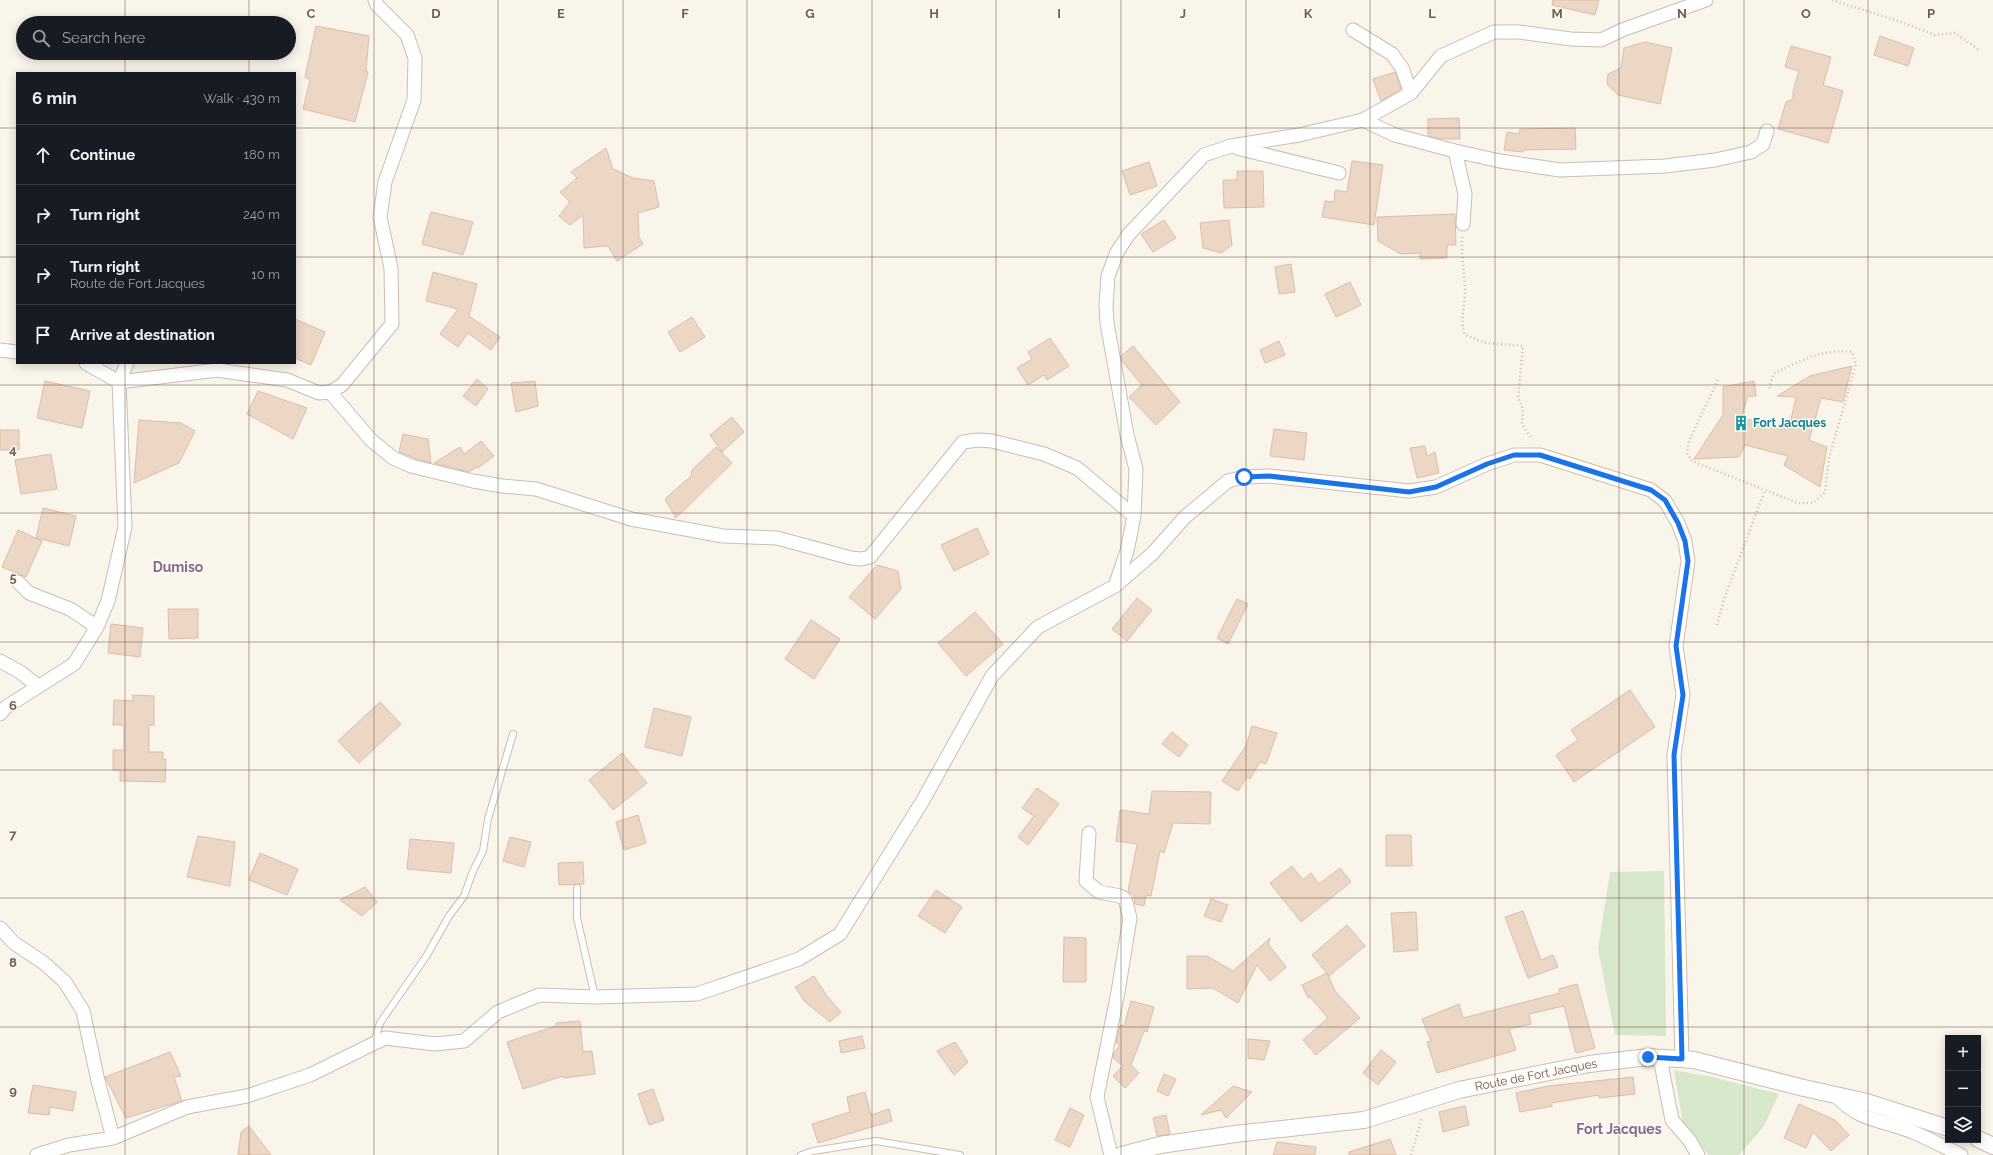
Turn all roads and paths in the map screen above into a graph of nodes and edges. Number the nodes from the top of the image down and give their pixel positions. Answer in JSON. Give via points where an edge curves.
{"nodes":[{"id":1,"x":375,"y":0,"type":"edge"},
{"id":2,"x":1706,"y":0,"type":"edge"},
{"id":3,"x":1832,"y":0,"type":"edge"},
{"id":4,"x":1353,"y":30,"type":"dead end"},
{"id":5,"x":1979,"y":50,"type":"dead end"},
{"id":6,"x":1411,"y":93,"type":"junction"},
{"id":7,"x":1363,"y":120,"type":"junction"},
{"id":8,"x":1767,"y":131,"type":"dead end"},
{"id":9,"x":1231,"y":146,"type":"junction"},
{"id":10,"x":1455,"y":151,"type":"junction"},
{"id":11,"x":1339,"y":173,"type":"dead end"},
{"id":12,"x":1463,"y":224,"type":"joint"},
{"id":13,"x":0,"y":350,"type":"edge"},
{"id":14,"x":16,"y":352,"type":"edge"},
{"id":15,"x":88,"y":364,"type":"edge"},
{"id":16,"x":127,"y":364,"type":"edge"},
{"id":17,"x":1718,"y":380,"type":"dead end"},
{"id":18,"x":119,"y":382,"type":"junction"},
{"id":19,"x":1769,"y":390,"type":"dead end"},
{"id":20,"x":330,"y":392,"type":"junction"},
{"id":21,"x":1540,"y":455,"type":"junction"},
{"id":22,"x":1765,"y":490,"type":"junction"},
{"id":23,"x":1134,"y":516,"type":"junction"},
{"id":24,"x":18,"y":582,"type":"dead end"},
{"id":25,"x":1115,"y":586,"type":"junction"},
{"id":26,"x":1717,"y":625,"type":"dead end"},
{"id":27,"x":97,"y":627,"type":"junction"},
{"id":28,"x":0,"y":661,"type":"edge"},
{"id":29,"x":38,"y":686,"type":"junction"},
{"id":30,"x":0,"y":714,"type":"edge"},
{"id":31,"x":513,"y":734,"type":"dead end"},
{"id":32,"x":1088,"y":833,"type":"dead end"},
{"id":33,"x":577,"y":888,"type":"dead end"},
{"id":34,"x":0,"y":928,"type":"edge"},
{"id":35,"x":595,"y":997,"type":"junction"},
{"id":36,"x":373,"y":1044,"type":"junction"},
{"id":37,"x":1660,"y":1058,"type":"junction"},
{"id":38,"x":1682,"y":1059,"type":"junction"},
{"id":39,"x":1836,"y":1095,"type":"junction"},
{"id":40,"x":1427,"y":1100,"type":"junction"},
{"id":41,"x":1945,"y":1127,"type":"edge"},
{"id":42,"x":113,"y":1138,"type":"junction"},
{"id":43,"x":1981,"y":1140,"type":"edge"},
{"id":44,"x":1993,"y":1146,"type":"edge"},
{"id":45,"x":37,"y":1155,"type":"edge"},
{"id":46,"x":801,"y":1155,"type":"edge"},
{"id":47,"x":960,"y":1155,"type":"edge"},
{"id":48,"x":1111,"y":1155,"type":"edge"},
{"id":49,"x":1122,"y":1155,"type":"edge"},
{"id":50,"x":1411,"y":1155,"type":"edge"},
{"id":51,"x":1698,"y":1155,"type":"edge"},
{"id":52,"x":1961,"y":1155,"type":"edge"}],
"edges":[{"from":1,"to":20,"type":"street","via":[[407,35],[415,58],[414,100],[385,182],[380,217],[391,268],[392,324],[342,385]]},
{"from":2,"to":6,"type":"street","via":[[1601,40],[1572,40],[1519,32],[1494,32],[1441,56]]},
{"from":3,"to":5,"type":"path","via":[[1935,36],[1955,33]]},
{"from":4,"to":6,"type":"street","via":[[1392,54],[1402,68]]},
{"from":6,"to":7,"type":"street"},
{"from":7,"to":9,"type":"street","via":[[1299,135]]},
{"from":7,"to":10,"type":"street","via":[[1395,135]]},
{"from":8,"to":10,"type":"street","via":[[1763,144],[1751,152],[1716,160],[1665,166],[1560,170]]},
{"from":9,"to":11,"type":"street"},
{"from":9,"to":23,"type":"street","via":[[1204,155],[1186,173],[1129,234],[1117,252],[1108,276],[1108,323],[1127,435],[1136,469]]},
{"from":10,"to":12,"type":"street","via":[[1465,194]]},
{"from":12,"to":21,"type":"path","via":[[1461,253],[1465,306],[1461,326],[1465,335],[1486,343],[1523,346],[1518,398],[1523,409],[1522,424]]},
{"from":13,"to":14,"type":"street"},
{"from":15,"to":18,"type":"street"},
{"from":16,"to":18,"type":"street"},
{"from":17,"to":22,"type":"path","via":[[1689,441],[1687,453],[1692,461]]},
{"from":18,"to":20,"type":"street","via":[[217,370],[287,380],[318,393]]},
{"from":18,"to":27,"type":"street","via":[[125,527],[108,601]]},
{"from":19,"to":22,"type":"path","via":[[1773,374],[1814,355],[1839,350],[1852,352],[1856,364],[1829,458],[1825,492],[1813,503],[1797,503]]},
{"from":20,"to":23,"type":"street","via":[[371,440],[393,458],[411,466],[473,481],[552,493],[631,519],[723,536],[777,538],[851,558],[870,557],[963,442],[992,441],[1044,454],[1077,468]]},
{"from":21,"to":25,"type":"street","via":[[1514,455],[1436,487],[1409,492],[1269,476],[1244,477],[1228,481],[1185,517],[1152,554]]},
{"from":21,"to":38,"type":"street","via":[[1651,490],[1665,500],[1685,541],[1688,561],[1676,646],[1683,695],[1674,755]]},
{"from":22,"to":26,"type":"path","via":[[1724,599]]},
{"from":23,"to":25,"type":"street","via":[[1127,551]]},
{"from":24,"to":27,"type":"street","via":[[29,593],[70,609]]},
{"from":25,"to":35,"type":"street","via":[[1038,626],[992,676],[922,802],[840,934],[799,959],[697,994]]},
{"from":27,"to":29,"type":"street","via":[[74,664]]},
{"from":28,"to":29,"type":"street"},
{"from":29,"to":30,"type":"street","via":[[6,707]]},
{"from":31,"to":36,"type":"lane","via":[[488,819],[482,851],[464,896],[380,1023]]},
{"from":32,"to":48,"type":"street","via":[[1086,881],[1099,892],[1125,899],[1130,918],[1097,1097]]},
{"from":33,"to":35,"type":"lane","via":[[577,918]]},
{"from":34,"to":42,"type":"street","via":[[14,943],[44,963],[65,982],[83,1011]]},
{"from":35,"to":36,"type":"street","via":[[539,995],[498,1012],[464,1041],[435,1044],[385,1038]]},
{"from":36,"to":42,"type":"street","via":[[310,1075],[247,1096],[187,1107]]},
{"from":37,"to":38,"type":"street","name":"Route de Fort Jacques"},
{"from":37,"to":40,"type":"street","name":"Route de Fort Jacques","via":[[1648,1057],[1558,1070],[1459,1090]]},
{"from":37,"to":51,"type":"street","via":[[1672,1120]]},
{"from":38,"to":39,"type":"street","name":"Route de Fort Jacques"},
{"from":39,"to":41,"type":"street","name":"Route de Fort Jacques","via":[[1867,1102]]},
{"from":39,"to":52,"type":"street","via":[[1846,1107],[1862,1117],[1912,1132]]},
{"from":40,"to":49,"type":"street","name":"Route de Fort Jacques","via":[[1364,1120],[1160,1145]]},
{"from":40,"to":50,"type":"path"},
{"from":42,"to":45,"type":"street","via":[[69,1145]]},
{"from":43,"to":44,"type":"street"},
{"from":46,"to":47,"type":"lane","via":[[876,1141]]}]}
